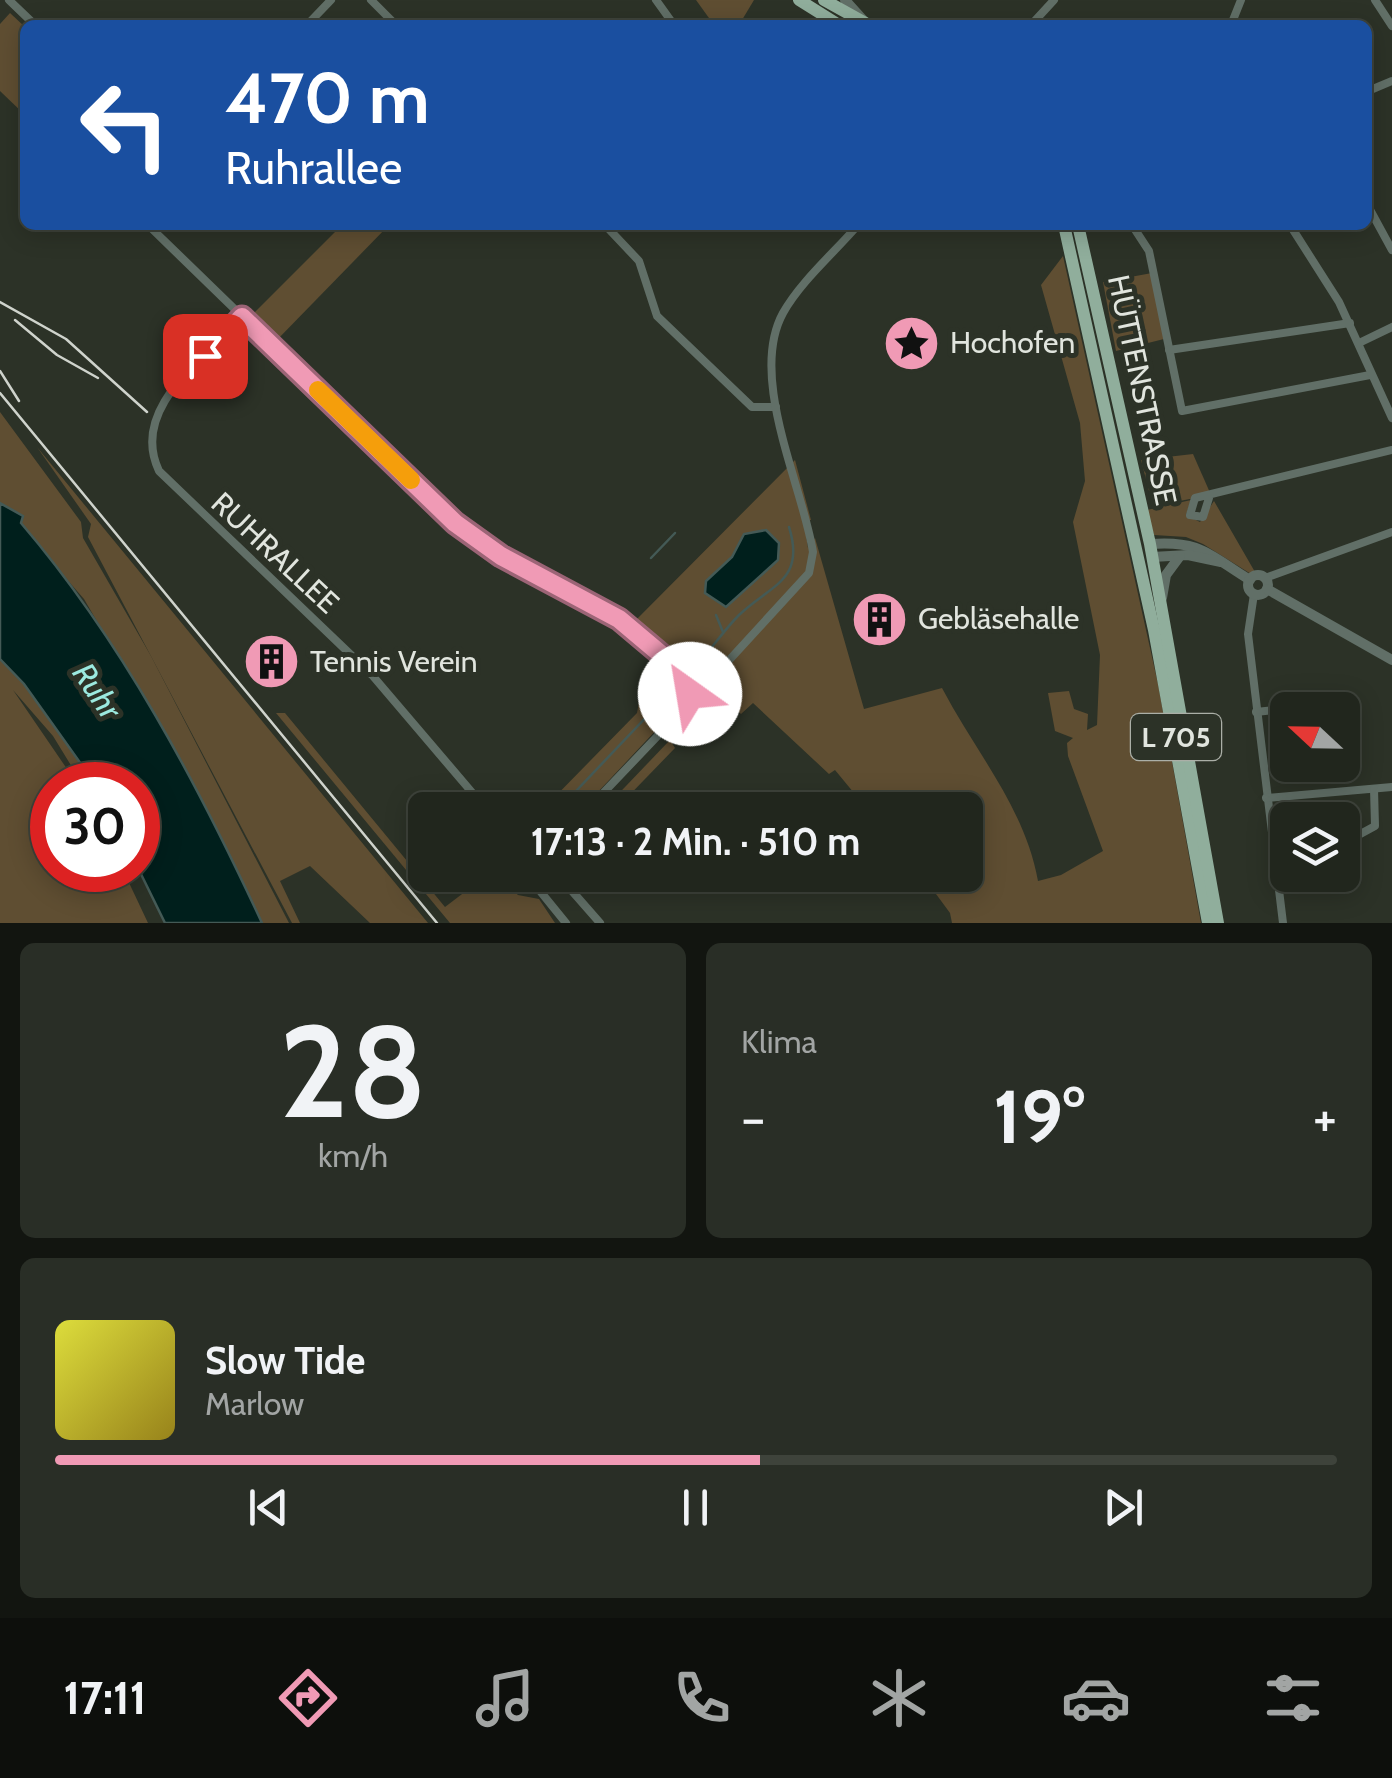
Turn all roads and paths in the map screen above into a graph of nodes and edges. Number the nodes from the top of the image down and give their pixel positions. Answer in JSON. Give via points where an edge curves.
{"nodes":[{"id":1,"x":9,"y":0,"type":"edge"},
{"id":2,"x":331,"y":0,"type":"edge"},
{"id":3,"x":370,"y":0,"type":"edge"},
{"id":4,"x":824,"y":0,"type":"edge"},
{"id":5,"x":845,"y":0,"type":"edge"},
{"id":6,"x":1375,"y":0,"type":"edge"},
{"id":7,"x":804,"y":2,"type":"edge"},
{"id":8,"x":29,"y":20,"type":"edge"},
{"id":9,"x":312,"y":20,"type":"edge"},
{"id":10,"x":391,"y":20,"type":"edge"},
{"id":11,"x":831,"y":20,"type":"edge"},
{"id":12,"x":860,"y":20,"type":"edge"},
{"id":13,"x":863,"y":20,"type":"edge"},
{"id":14,"x":1392,"y":26,"type":"edge"},
{"id":15,"x":1372,"y":213,"type":"edge"},
{"id":16,"x":153,"y":230,"type":"edge"},
{"id":17,"x":610,"y":230,"type":"edge"},
{"id":18,"x":854,"y":230,"type":"edge"},
{"id":19,"x":1065,"y":230,"type":"edge"},
{"id":20,"x":1079,"y":230,"type":"edge"},
{"id":21,"x":1135,"y":230,"type":"edge"},
{"id":22,"x":1293,"y":230,"type":"edge"},
{"id":23,"x":1392,"y":250,"type":"edge"},
{"id":24,"x":242,"y":317,"type":"junction"},
{"id":25,"x":1350,"y":323,"type":"junction"},
{"id":26,"x":1392,"y":328,"type":"edge"},
{"id":27,"x":1360,"y":344,"type":"junction"},
{"id":28,"x":1169,"y":350,"type":"junction"},
{"id":29,"x":1370,"y":375,"type":"junction"},
{"id":30,"x":776,"y":407,"type":"junction"},
{"id":31,"x":1392,"y":418,"type":"edge"},
{"id":32,"x":1392,"y":450,"type":"edge"},
{"id":33,"x":1209,"y":498,"type":"dead end"},
{"id":34,"x":1392,"y":532,"type":"edge"},
{"id":35,"x":1146,"y":551,"type":"junction"},
{"id":36,"x":1180,"y":556,"type":"junction"},
{"id":37,"x":1226,"y":564,"type":"junction"},
{"id":38,"x":1250,"y":580,"type":"junction"},
{"id":39,"x":1266,"y":583,"type":"junction"},
{"id":40,"x":1254,"y":594,"type":"junction"},
{"id":41,"x":1160,"y":604,"type":"junction"},
{"id":42,"x":1392,"y":660,"type":"edge"},
{"id":43,"x":710,"y":681,"type":"junction"},
{"id":44,"x":692,"y":682,"type":"junction"},
{"id":45,"x":691,"y":698,"type":"junction"},
{"id":46,"x":1270,"y":710,"type":"edge"},
{"id":47,"x":1256,"y":712,"type":"junction"},
{"id":48,"x":1392,"y":787,"type":"edge"},
{"id":49,"x":1374,"y":788,"type":"junction"},
{"id":50,"x":472,"y":792,"type":"edge"},
{"id":51,"x":604,"y":792,"type":"edge"},
{"id":52,"x":1266,"y":798,"type":"junction"},
{"id":53,"x":1270,"y":834,"type":"edge"},
{"id":54,"x":1360,"y":834,"type":"edge"},
{"id":55,"x":545,"y":892,"type":"edge"},
{"id":56,"x":573,"y":892,"type":"edge"},
{"id":57,"x":1278,"y":892,"type":"edge"},
{"id":58,"x":566,"y":923,"type":"edge"},
{"id":59,"x":600,"y":923,"type":"edge"},
{"id":60,"x":1208,"y":923,"type":"edge"},
{"id":61,"x":1218,"y":923,"type":"edge"},
{"id":62,"x":1283,"y":923,"type":"edge"}],
"edges":[{"from":1,"to":8,"type":"street"},
{"from":2,"to":9,"type":"street"},
{"from":3,"to":10,"type":"street"},
{"from":4,"to":12,"type":"main road"},
{"from":5,"to":13,"type":"street"},
{"from":6,"to":14,"type":"street"},
{"from":7,"to":11,"type":"main road"},
{"from":15,"to":23,"type":"street"},
{"from":16,"to":24,"type":"street"},
{"from":17,"to":30,"type":"street","via":[[639,262],[657,316],[744,401],[759,409]]},
{"from":18,"to":30,"type":"street","via":[[779,322],[772,354]]},
{"from":19,"to":35,"type":"main road","name":"HÜTTENSTRASSE","number":"L 705"},
{"from":20,"to":35,"type":"main road","name":"HÜTTENSTRASSE","number":"L 705"},
{"from":21,"to":28,"type":"street","via":[[1150,251]]},
{"from":22,"to":25,"type":"street"},
{"from":24,"to":44,"type":"street","via":[[455,523],[501,556],[619,619]]},
{"from":24,"to":50,"type":"street","name":"RUHRALLEE","via":[[158,410],[151,443],[159,471],[372,675]]},
{"from":25,"to":27,"type":"street"},
{"from":25,"to":28,"type":"street"},
{"from":26,"to":27,"type":"street"},
{"from":27,"to":29,"type":"street"},
{"from":28,"to":29,"type":"street","via":[[1182,411]]},
{"from":29,"to":31,"type":"street"},
{"from":30,"to":43,"type":"street","via":[[812,563],[796,592]]},
{"from":32,"to":33,"type":"street"},
{"from":34,"to":39,"type":"street"},
{"from":35,"to":36,"type":"street","name":"HÜTTENSTRASSE"},
{"from":35,"to":37,"type":"street","name":"HÜTTENSTRASSE","via":[[1193,544]]},
{"from":35,"to":41,"type":"main road","number":"L 705"},
{"from":35,"to":60,"type":"main road","number":"L 705"},
{"from":36,"to":37,"type":"street","name":"HÜTTENSTRASSE"},
{"from":36,"to":41,"type":"street","via":[[1166,575]]},
{"from":37,"to":38,"type":"street","name":"HÜTTENSTRASSE"},
{"from":38,"to":39,"type":"street","via":[[1257,575]]},
{"from":38,"to":40,"type":"street"},
{"from":39,"to":40,"type":"street"},
{"from":39,"to":42,"type":"street"},
{"from":40,"to":47,"type":"street","via":[[1248,623]]},
{"from":41,"to":61,"type":"main road","number":"L 705"},
{"from":43,"to":44,"type":"street"},
{"from":43,"to":45,"type":"street","via":[[710,700]]},
{"from":44,"to":45,"type":"street"},
{"from":45,"to":51,"type":"street"},
{"from":46,"to":47,"type":"street"},
{"from":47,"to":52,"type":"street"},
{"from":48,"to":49,"type":"street"},
{"from":49,"to":52,"type":"street"},
{"from":49,"to":54,"type":"street","via":[[1375,826]]},
{"from":52,"to":53,"type":"street"},
{"from":55,"to":58,"type":"street"},
{"from":56,"to":59,"type":"street"},
{"from":57,"to":62,"type":"street"}]}
